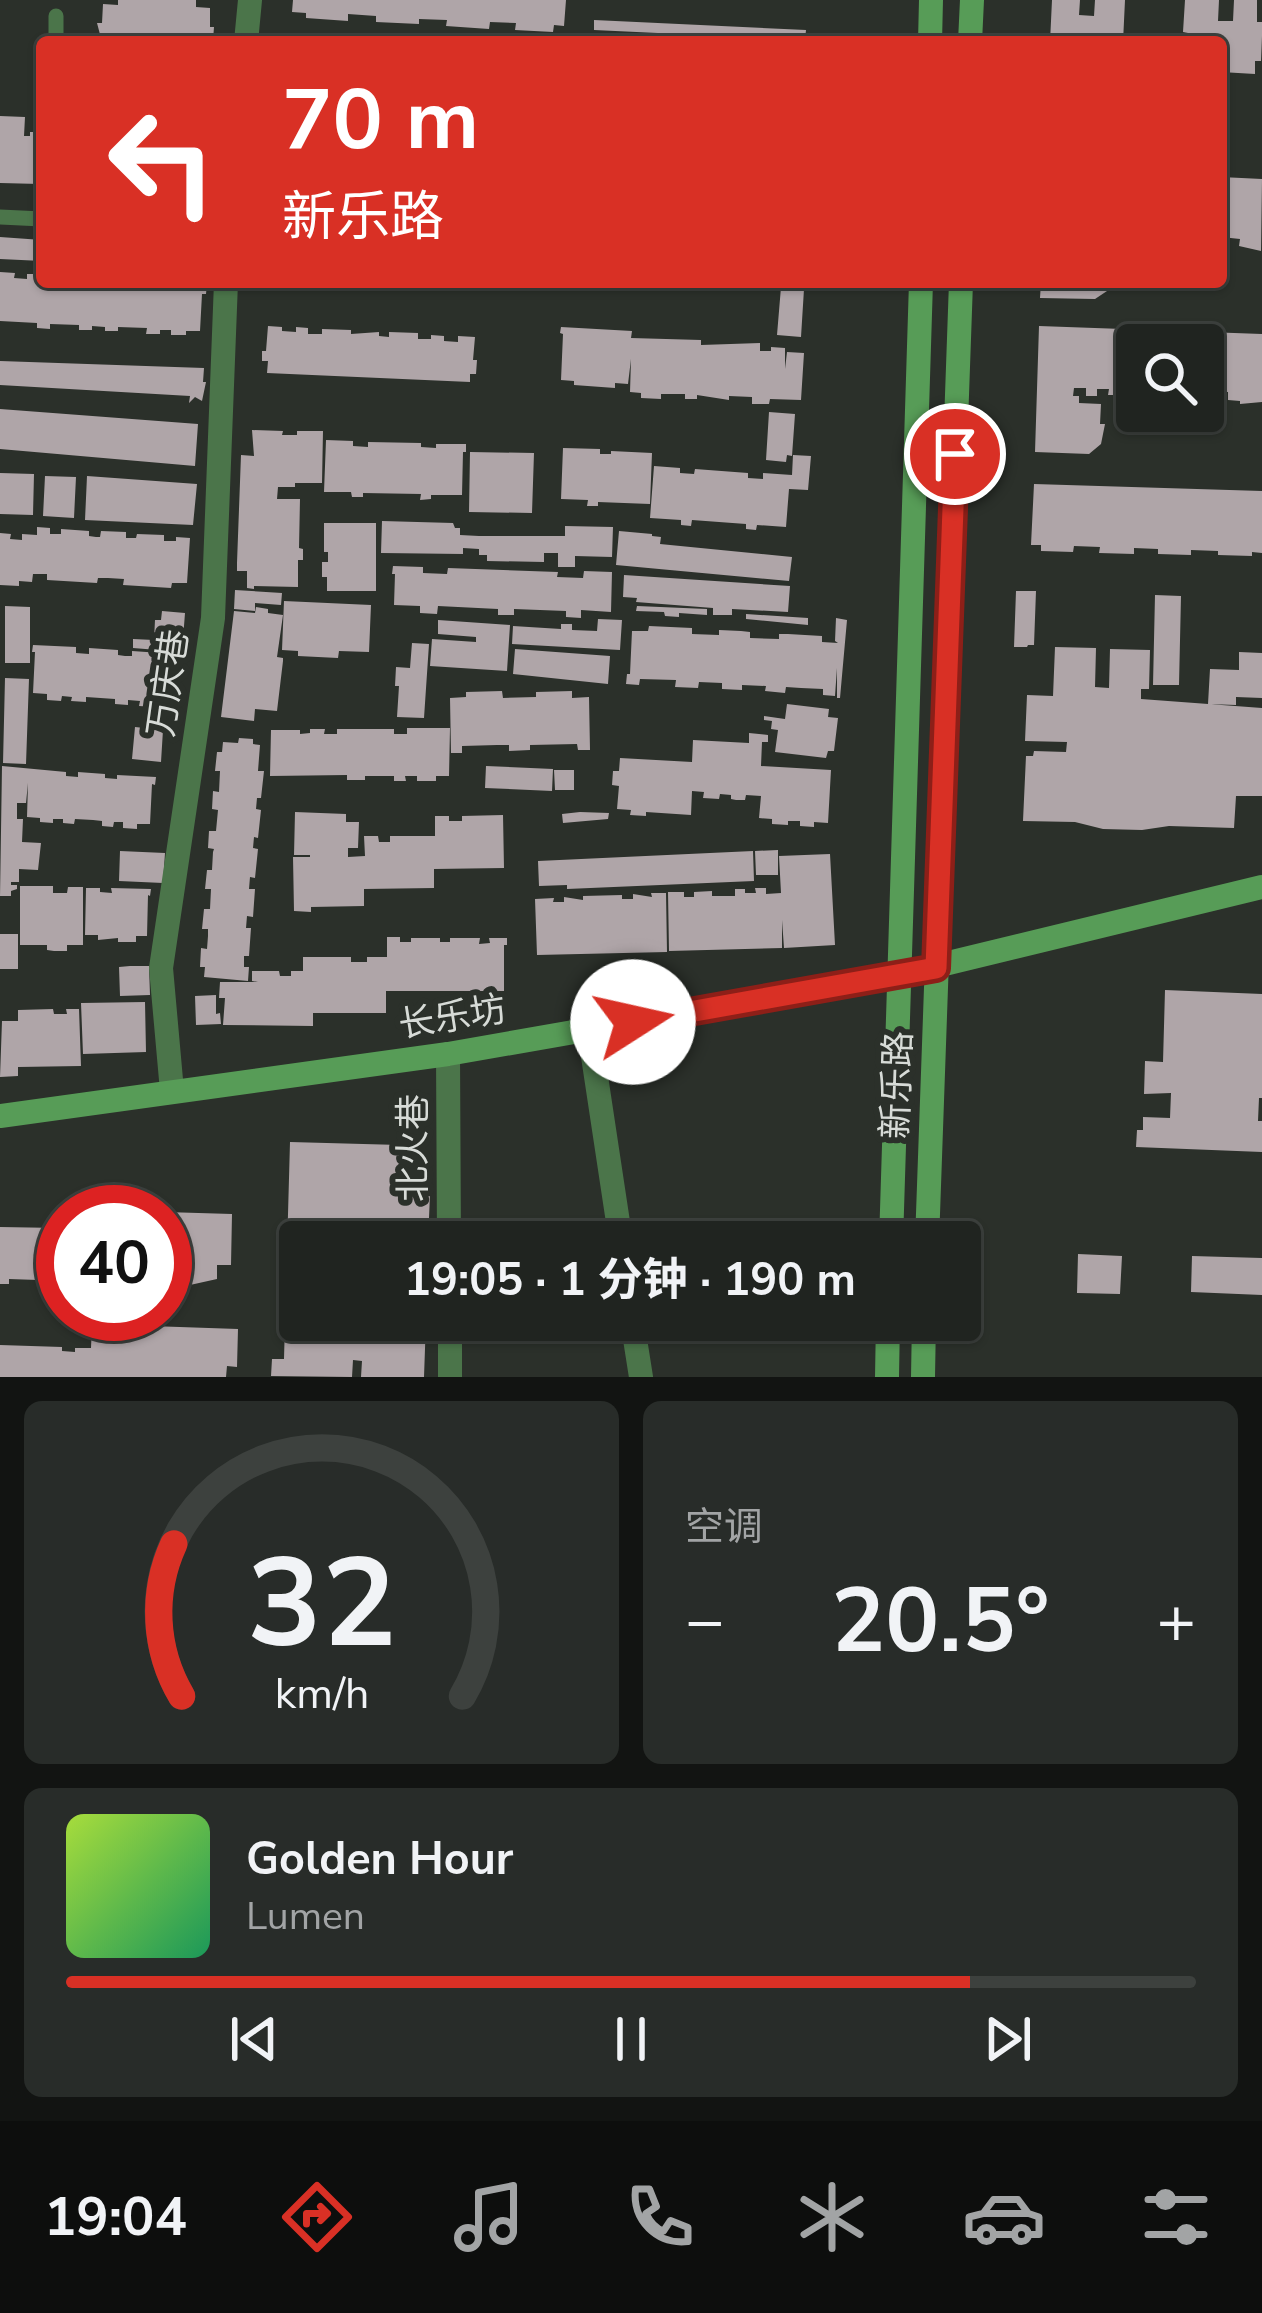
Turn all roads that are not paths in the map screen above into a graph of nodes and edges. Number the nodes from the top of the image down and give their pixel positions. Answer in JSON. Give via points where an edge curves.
{"nodes":[{"id":1,"x":250,"y":0,"type":"edge"},
{"id":2,"x":931,"y":0,"type":"edge"},
{"id":3,"x":972,"y":0,"type":"edge"},
{"id":4,"x":56,"y":16,"type":"dead end"},
{"id":5,"x":56,"y":36,"type":"edge"},
{"id":6,"x":247,"y":36,"type":"edge"},
{"id":7,"x":929,"y":36,"type":"edge"},
{"id":8,"x":970,"y":36,"type":"edge"},
{"id":9,"x":0,"y":217,"type":"edge"},
{"id":10,"x":36,"y":218,"type":"edge"},
{"id":11,"x":226,"y":288,"type":"edge"},
{"id":12,"x":922,"y":288,"type":"edge"},
{"id":13,"x":962,"y":288,"type":"edge"},
{"id":14,"x":1262,"y":887,"type":"edge"},
{"id":15,"x":936,"y":968,"type":"junction"},
{"id":16,"x":898,"y":975,"type":"junction"},
{"id":17,"x":589,"y":1030,"type":"junction"},
{"id":18,"x":448,"y":1054,"type":"junction"},
{"id":19,"x":172,"y":1091,"type":"junction"},
{"id":20,"x":0,"y":1116,"type":"edge"},
{"id":21,"x":449,"y":1221,"type":"edge"},
{"id":22,"x":618,"y":1221,"type":"edge"},
{"id":23,"x":891,"y":1221,"type":"edge"},
{"id":24,"x":928,"y":1221,"type":"edge"},
{"id":25,"x":450,"y":1341,"type":"edge"},
{"id":26,"x":635,"y":1341,"type":"edge"},
{"id":27,"x":887,"y":1341,"type":"edge"},
{"id":28,"x":923,"y":1341,"type":"edge"},
{"id":29,"x":450,"y":1377,"type":"edge"},
{"id":30,"x":641,"y":1377,"type":"edge"},
{"id":31,"x":886,"y":1377,"type":"edge"},
{"id":32,"x":922,"y":1377,"type":"edge"}],
"edges":[{"from":1,"to":6,"type":"street"},
{"from":2,"to":7,"type":"main road"},
{"from":3,"to":8,"type":"main road"},
{"from":4,"to":5,"type":"lane"},
{"from":9,"to":10,"type":"lane"},
{"from":11,"to":19,"type":"street","name":"万庆巷","via":[[213,618],[161,968]]},
{"from":12,"to":16,"type":"main road","name":"新乐路"},
{"from":13,"to":15,"type":"main road","name":"新乐路"},
{"from":14,"to":15,"type":"main road","name":"长乐坊"},
{"from":15,"to":16,"type":"main road","name":"长乐坊"},
{"from":15,"to":24,"type":"main road","name":"新乐路"},
{"from":16,"to":17,"type":"main road","name":"长乐坊"},
{"from":16,"to":23,"type":"main road","name":"新乐路"},
{"from":17,"to":18,"type":"main road","name":"长乐坊"},
{"from":17,"to":22,"type":"street"},
{"from":18,"to":19,"type":"main road","name":"长乐坊"},
{"from":18,"to":21,"type":"street","name":"北火巷"},
{"from":19,"to":20,"type":"main road","name":"长乐坊"},
{"from":25,"to":29,"type":"street"},
{"from":26,"to":30,"type":"street"},
{"from":27,"to":31,"type":"main road"},
{"from":28,"to":32,"type":"main road"}]}
